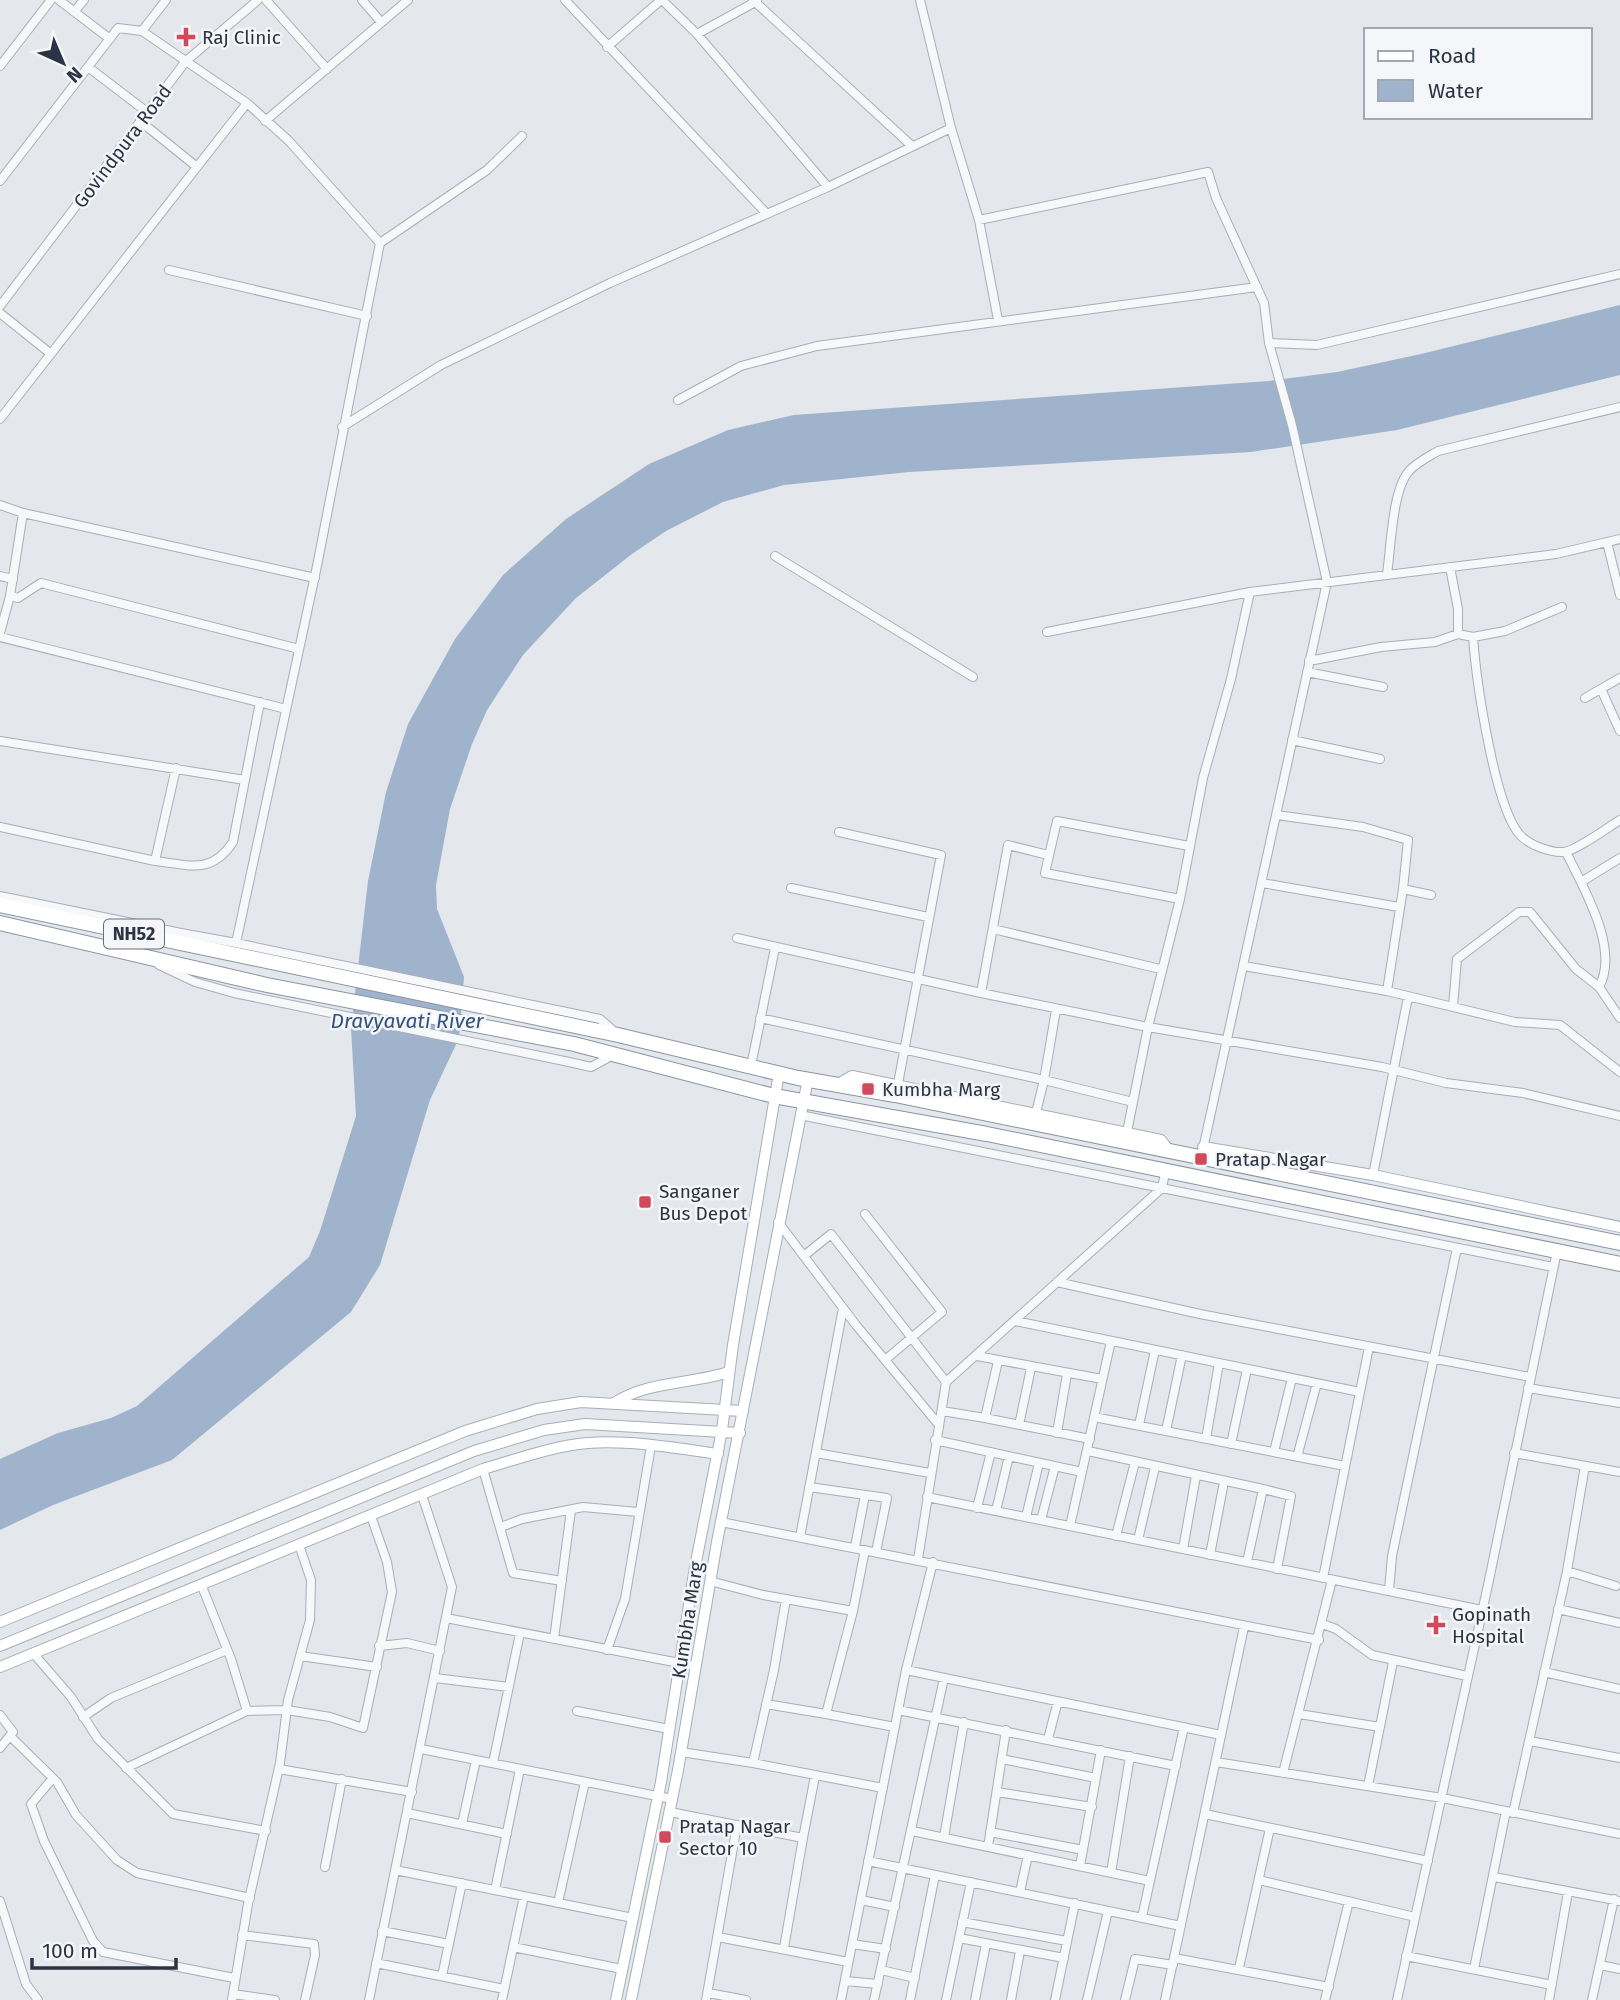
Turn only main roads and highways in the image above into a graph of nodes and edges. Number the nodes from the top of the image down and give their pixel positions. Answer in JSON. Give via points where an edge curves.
{"nodes":[{"id":1,"x":0,"y":905,"type":"edge"},
{"id":2,"x":0,"y":923,"type":"edge"},
{"id":3,"x":779,"y":1073,"type":"junction"},
{"id":4,"x":808,"y":1079,"type":"junction"},
{"id":5,"x":774,"y":1096,"type":"junction"},
{"id":6,"x":802,"y":1107,"type":"junction"},
{"id":7,"x":1202,"y":1153,"type":"junction"},
{"id":8,"x":1620,"y":1227,"type":"edge"},
{"id":9,"x":1620,"y":1243,"type":"edge"},
{"id":10,"x":1620,"y":1264,"type":"edge"},
{"id":11,"x":729,"y":1372,"type":"junction"},
{"id":12,"x":614,"y":1403,"type":"junction"},
{"id":13,"x":724,"y":1409,"type":"junction"},
{"id":14,"x":743,"y":1411,"type":"junction"},
{"id":15,"x":722,"y":1430,"type":"junction"},
{"id":16,"x":740,"y":1433,"type":"junction"},
{"id":17,"x":718,"y":1454,"type":"junction"},
{"id":18,"x":0,"y":1622,"type":"edge"},
{"id":19,"x":0,"y":1646,"type":"edge"},
{"id":20,"x":0,"y":1667,"type":"edge"},
{"id":21,"x":616,"y":2000,"type":"edge"},
{"id":22,"x":631,"y":2000,"type":"edge"}],
"edges":[{"from":1,"to":3,"type":"highway","number":"NH52","via":[[178,938],[269,963]]},
{"from":2,"to":5,"type":"highway","number":"NH52","via":[[267,985],[539,1037]]},
{"from":3,"to":4,"type":"highway","number":"NH52"},
{"from":3,"to":5,"type":"main road","name":"Kumbha Marg"},
{"from":4,"to":6,"type":"main road","name":"Kumbha Marg"},
{"from":4,"to":7,"type":"highway","number":"NH52","via":[[897,1090],[1126,1138],[1171,1154]]},
{"from":5,"to":6,"type":"highway","number":"NH52"},
{"from":5,"to":11,"type":"main road","name":"Kumbha Marg"},
{"from":6,"to":10,"type":"highway","number":"NH52","via":[[987,1134]]},
{"from":6,"to":14,"type":"main road","name":"Kumbha Marg"},
{"from":7,"to":8,"type":"main road","via":[[1373,1175]]},
{"from":7,"to":9,"type":"highway","number":"NH52"},
{"from":11,"to":12,"type":"main road","via":[[645,1390]]},
{"from":11,"to":13,"type":"main road","name":"Kumbha Marg"},
{"from":12,"to":13,"type":"main road"},
{"from":12,"to":18,"type":"main road","via":[[581,1402],[537,1409],[465,1431]]},
{"from":13,"to":14,"type":"main road"},
{"from":13,"to":15,"type":"main road","name":"Kumbha Marg"},
{"from":14,"to":16,"type":"main road","name":"Kumbha Marg"},
{"from":15,"to":16,"type":"main road"},
{"from":15,"to":17,"type":"main road","name":"Kumbha Marg"},
{"from":15,"to":19,"type":"main road","via":[[584,1424],[499,1443]]},
{"from":16,"to":22,"type":"main road","name":"Kumbha Marg"},
{"from":17,"to":20,"type":"main road","via":[[589,1443],[483,1469]]},
{"from":17,"to":21,"type":"main road","name":"Kumbha Marg","via":[[658,1797]]}]}
